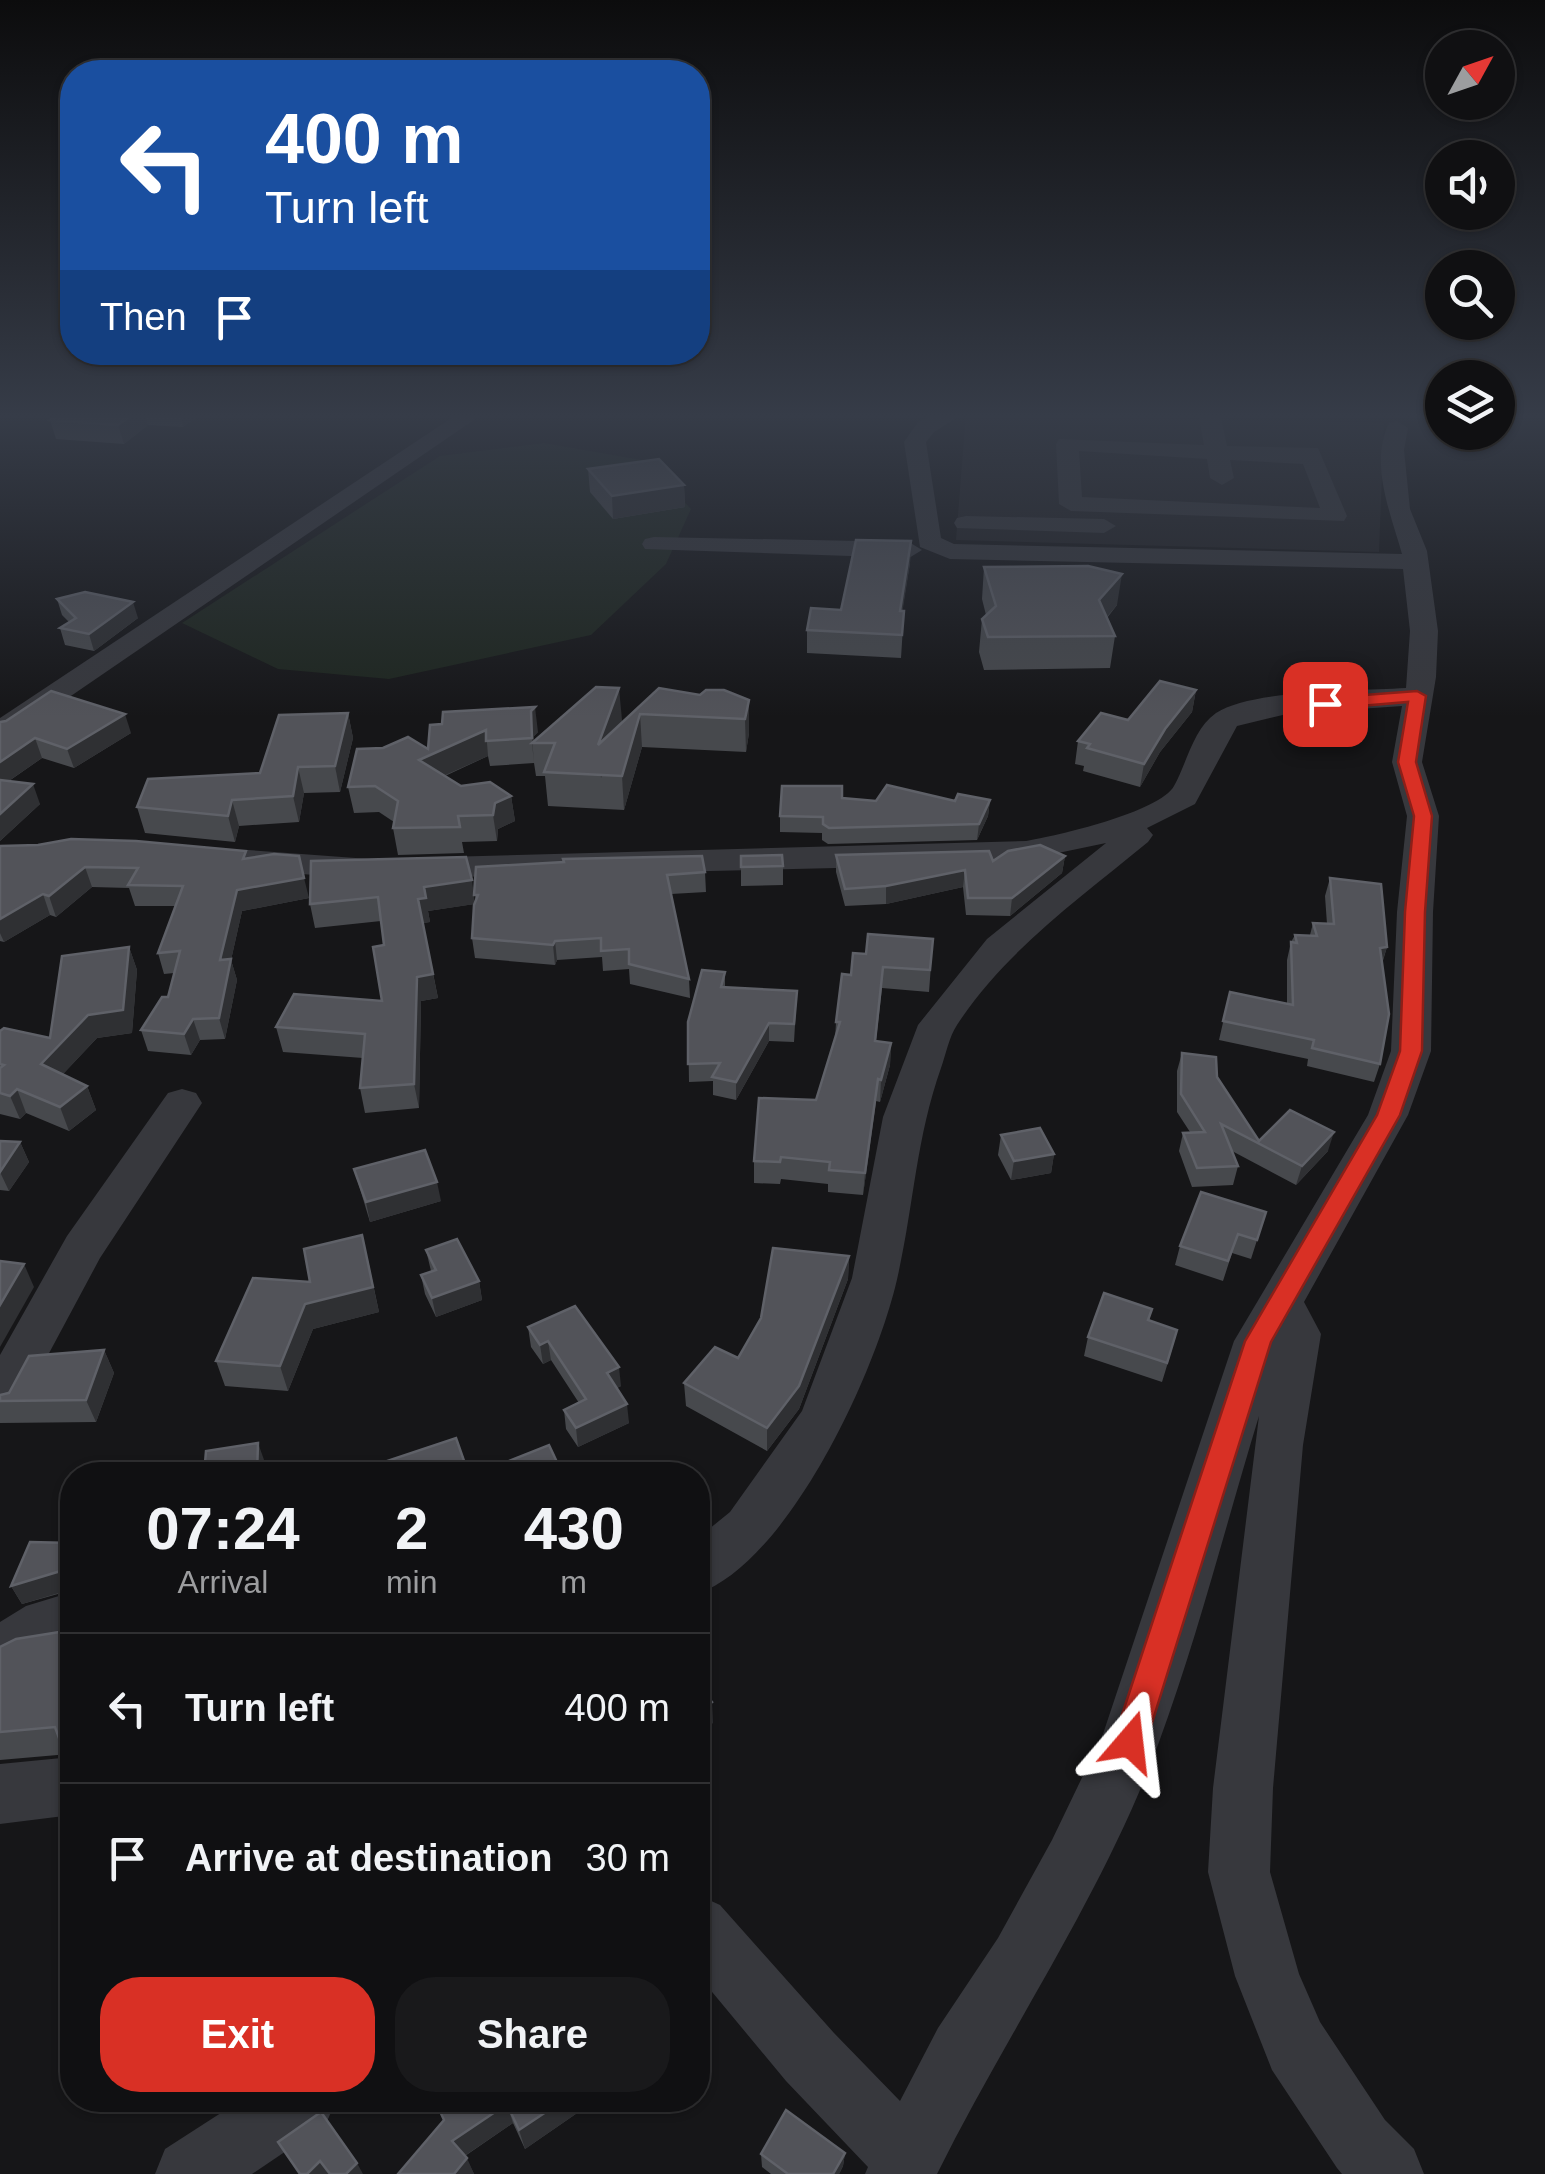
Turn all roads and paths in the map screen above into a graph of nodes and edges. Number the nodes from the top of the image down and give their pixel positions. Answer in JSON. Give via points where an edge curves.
{"nodes":[{"id":1,"x":322,"y":514,"type":"edge"},
{"id":2,"x":925,"y":514,"type":"edge"},
{"id":3,"x":1302,"y":514,"type":"edge"},
{"id":4,"x":1334,"y":514,"type":"edge"},
{"id":5,"x":1400,"y":514,"type":"edge"},
{"id":6,"x":966,"y":522,"type":"dead end"},
{"id":7,"x":654,"y":544,"type":"dead end"},
{"id":8,"x":938,"y":547,"type":"junction"},
{"id":9,"x":1162,"y":556,"type":"junction"},
{"id":10,"x":1416,"y":562,"type":"junction"},
{"id":11,"x":1417,"y":696,"type":"junction"},
{"id":12,"x":0,"y":731,"type":"edge"},
{"id":13,"x":1183,"y":799,"type":"junction"},
{"id":14,"x":222,"y":857,"type":"edge"},
{"id":15,"x":182,"y":1103,"type":"dead end"},
{"id":16,"x":1280,"y":1302,"type":"junction"},
{"id":17,"x":0,"y":1400,"type":"edge"},
{"id":18,"x":710,"y":1560,"type":"edge"},
{"id":19,"x":60,"y":1620,"type":"edge"},
{"id":20,"x":0,"y":1652,"type":"edge"},
{"id":21,"x":60,"y":1787,"type":"edge"},
{"id":22,"x":0,"y":1794,"type":"edge"},
{"id":23,"x":710,"y":1941,"type":"edge"},
{"id":24,"x":284,"y":2112,"type":"edge"},
{"id":25,"x":903,"y":2165,"type":"edge"},
{"id":26,"x":190,"y":2174,"type":"edge"},
{"id":27,"x":1389,"y":2174,"type":"edge"}],
"edges":[{"from":1,"to":12,"type":"street"},
{"from":2,"to":8,"type":"street","via":[[929,542]]},
{"from":3,"to":4,"type":"street"},
{"from":5,"to":10,"type":"street"},
{"from":6,"to":9,"type":"street","via":[[1145,528]]},
{"from":7,"to":8,"type":"street"},
{"from":8,"to":9,"type":"street"},
{"from":9,"to":10,"type":"street"},
{"from":10,"to":11,"type":"street","via":[[1424,630]]},
{"from":11,"to":13,"type":"street","via":[[1237,714],[1215,735]]},
{"from":11,"to":16,"type":"street","via":[[1407,762],[1423,816],[1411,1051],[1388,1115]]},
{"from":13,"to":14,"type":"street","via":[[1097,838],[1005,854],[369,869]]},
{"from":13,"to":18,"type":"street","via":[[1000,946],[937,1025],[903,1117],[875,1278],[823,1420],[748,1528]]},
{"from":15,"to":17,"type":"street","via":[[83,1248]]},
{"from":16,"to":25,"type":"street","via":[[1237,1402],[1130,1742],[1021,1961],[962,2052]]},
{"from":16,"to":27,"type":"street","via":[[1298,1334],[1278,1445],[1240,1872],[1267,1976],[1296,2046]]},
{"from":19,"to":20,"type":"street"},
{"from":21,"to":22,"type":"street"},
{"from":23,"to":25,"type":"street"},
{"from":24,"to":26,"type":"street"}]}
